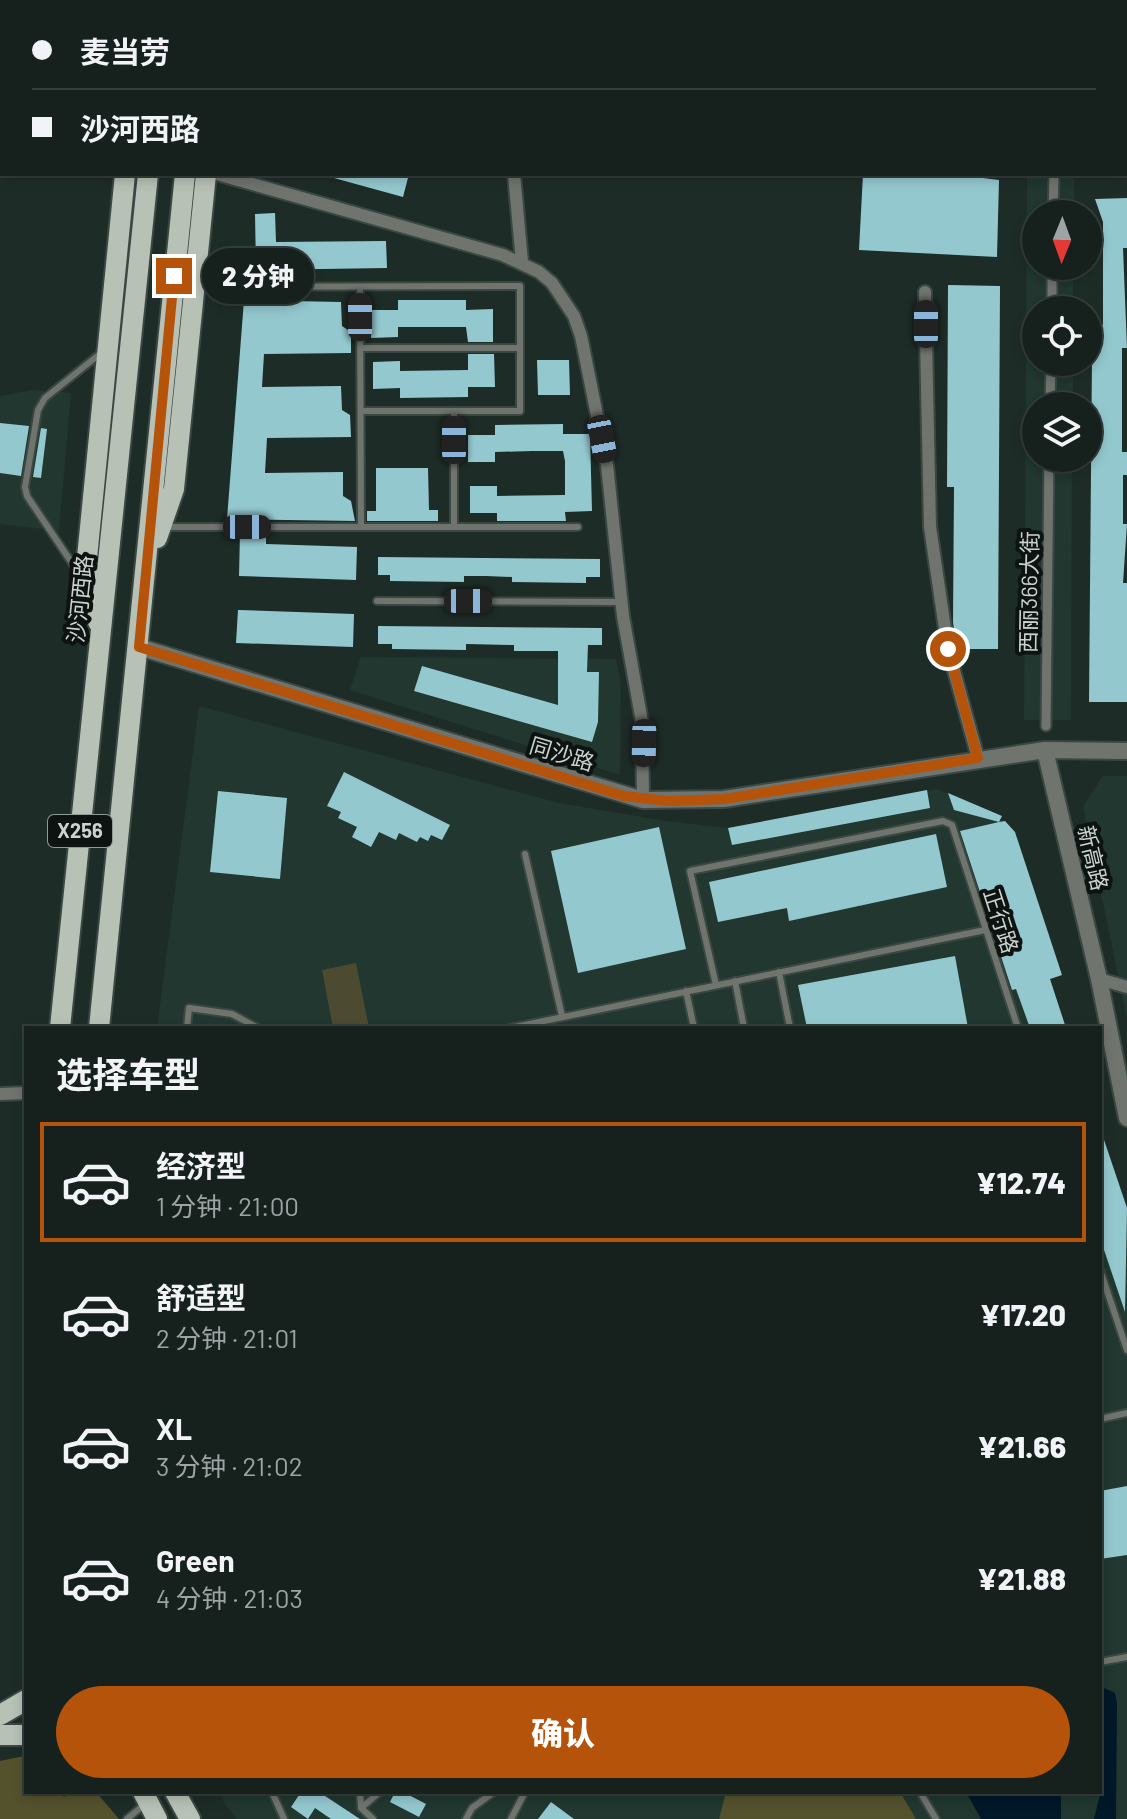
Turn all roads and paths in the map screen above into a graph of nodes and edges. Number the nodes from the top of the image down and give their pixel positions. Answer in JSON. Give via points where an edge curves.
{"nodes":[{"id":1,"x":125,"y":176,"type":"edge"},
{"id":2,"x":148,"y":176,"type":"edge"},
{"id":3,"x":185,"y":176,"type":"edge"},
{"id":4,"x":206,"y":176,"type":"edge"},
{"id":5,"x":224,"y":176,"type":"edge"},
{"id":6,"x":514,"y":176,"type":"edge"},
{"id":7,"x":1054,"y":176,"type":"edge"},
{"id":8,"x":1053,"y":200,"type":"edge"},
{"id":9,"x":522,"y":262,"type":"junction"},
{"id":10,"x":195,"y":287,"type":"junction"},
{"id":11,"x":360,"y":287,"type":"junction"},
{"id":12,"x":925,"y":292,"type":"dead end"},
{"id":13,"x":132,"y":328,"type":"junction"},
{"id":14,"x":107,"y":348,"type":"junction"},
{"id":15,"x":361,"y":348,"type":"junction"},
{"id":16,"x":520,"y":348,"type":"junction"},
{"id":17,"x":361,"y":411,"type":"junction"},
{"id":18,"x":454,"y":411,"type":"junction"},
{"id":19,"x":1049,"y":472,"type":"edge"},
{"id":20,"x":161,"y":527,"type":"junction"},
{"id":21,"x":361,"y":527,"type":"junction"},
{"id":22,"x":454,"y":527,"type":"junction"},
{"id":23,"x":578,"y":527,"type":"dead end"},
{"id":24,"x":147,"y":568,"type":"junction"},
{"id":25,"x":88,"y":586,"type":"junction"},
{"id":26,"x":377,"y":601,"type":"dead end"},
{"id":27,"x":621,"y":602,"type":"junction"},
{"id":28,"x":101,"y":634,"type":"junction"},
{"id":29,"x":139,"y":647,"type":"junction"},
{"id":30,"x":1046,"y":726,"type":"dead end"},
{"id":31,"x":1045,"y":750,"type":"junction"},
{"id":32,"x":1127,"y":751,"type":"edge"},
{"id":33,"x":978,"y":758,"type":"junction"},
{"id":34,"x":643,"y":800,"type":"junction"},
{"id":35,"x":525,"y":854,"type":"dead end"},
{"id":36,"x":985,"y":930,"type":"junction"},
{"id":37,"x":779,"y":972,"type":"junction"},
{"id":38,"x":1099,"y":979,"type":"junction"},
{"id":39,"x":735,"y":981,"type":"junction"},
{"id":40,"x":716,"y":985,"type":"junction"},
{"id":41,"x":1127,"y":987,"type":"edge"},
{"id":42,"x":686,"y":991,"type":"junction"},
{"id":43,"x":562,"y":1016,"type":"junction"},
{"id":44,"x":60,"y":1026,"type":"edge"},
{"id":45,"x":99,"y":1026,"type":"edge"},
{"id":46,"x":187,"y":1026,"type":"edge"},
{"id":47,"x":254,"y":1026,"type":"edge"},
{"id":48,"x":519,"y":1026,"type":"edge"},
{"id":49,"x":694,"y":1026,"type":"edge"},
{"id":50,"x":744,"y":1026,"type":"edge"},
{"id":51,"x":790,"y":1026,"type":"edge"},
{"id":52,"x":1017,"y":1026,"type":"edge"},
{"id":53,"x":1122,"y":1075,"type":"edge"},
{"id":54,"x":24,"y":1093,"type":"edge"},
{"id":55,"x":0,"y":1094,"type":"edge"},
{"id":56,"x":1127,"y":1118,"type":"edge"},
{"id":57,"x":1102,"y":1276,"type":"edge"},
{"id":58,"x":1127,"y":1350,"type":"edge"},
{"id":59,"x":1127,"y":1413,"type":"edge"},
{"id":60,"x":1102,"y":1419,"type":"edge"},
{"id":61,"x":1127,"y":1657,"type":"edge"},
{"id":62,"x":1102,"y":1662,"type":"edge"},
{"id":63,"x":24,"y":1701,"type":"edge"},
{"id":64,"x":0,"y":1715,"type":"edge"},
{"id":65,"x":0,"y":1735,"type":"edge"},
{"id":66,"x":24,"y":1735,"type":"edge"},
{"id":67,"x":176,"y":1794,"type":"edge"},
{"id":68,"x":273,"y":1794,"type":"edge"},
{"id":69,"x":360,"y":1794,"type":"edge"},
{"id":70,"x":378,"y":1794,"type":"edge"},
{"id":71,"x":491,"y":1794,"type":"edge"},
{"id":72,"x":524,"y":1794,"type":"edge"},
{"id":73,"x":921,"y":1794,"type":"edge"},
{"id":74,"x":146,"y":1801,"type":"edge"},
{"id":75,"x":361,"y":1808,"type":"junction"},
{"id":76,"x":127,"y":1819,"type":"edge"},
{"id":77,"x":190,"y":1819,"type":"edge"},
{"id":78,"x":284,"y":1819,"type":"edge"},
{"id":79,"x":373,"y":1819,"type":"edge"},
{"id":80,"x":466,"y":1819,"type":"edge"},
{"id":81,"x":511,"y":1819,"type":"edge"},
{"id":82,"x":936,"y":1819,"type":"edge"}],
"edges":[{"from":1,"to":14,"type":"main road"},
{"from":2,"to":13,"type":"main road","name":"沙河西路","number":"X256"},
{"from":3,"to":24,"type":"main road","number":"X256"},
{"from":4,"to":10,"type":"main road"},
{"from":5,"to":9,"type":"street"},
{"from":6,"to":9,"type":"street"},
{"from":7,"to":8,"type":"street"},
{"from":9,"to":27,"type":"street","via":[[558,291],[581,336],[607,465]]},
{"from":10,"to":11,"type":"lane"},
{"from":10,"to":20,"type":"main road","via":[[174,489]]},
{"from":11,"to":15,"type":"lane"},
{"from":11,"to":16,"type":"lane","via":[[520,286]]},
{"from":12,"to":33,"type":"street","via":[[930,527],[948,649]]},
{"from":13,"to":14,"type":"lane"},
{"from":13,"to":28,"type":"main road","name":"沙河西路","number":"X256"},
{"from":14,"to":25,"type":"main road"},
{"from":14,"to":25,"type":"lane","via":[[45,398],[38,410],[25,487]]},
{"from":15,"to":16,"type":"lane"},
{"from":15,"to":17,"type":"lane"},
{"from":16,"to":18,"type":"lane","via":[[520,411]]},
{"from":17,"to":18,"type":"lane"},
{"from":17,"to":21,"type":"lane"},
{"from":18,"to":22,"type":"lane"},
{"from":19,"to":30,"type":"street","name":"西丽366大街"},
{"from":20,"to":21,"type":"lane"},
{"from":20,"to":24,"type":"main road"},
{"from":21,"to":22,"type":"lane"},
{"from":22,"to":23,"type":"lane"},
{"from":24,"to":29,"type":"main road","number":"X256"},
{"from":25,"to":28,"type":"main road"},
{"from":26,"to":27,"type":"lane"},
{"from":27,"to":34,"type":"street","via":[[642,722]]},
{"from":28,"to":44,"type":"main road","name":"沙河西路","number":"X256"},
{"from":29,"to":34,"type":"street","name":"同沙路"},
{"from":29,"to":45,"type":"main road","number":"X256"},
{"from":31,"to":32,"type":"street","name":"同沙路"},
{"from":31,"to":33,"type":"street","name":"同沙路"},
{"from":31,"to":38,"type":"street","name":"新高路"},
{"from":33,"to":34,"type":"street","name":"同沙路","via":[[724,799]]},
{"from":35,"to":43,"type":"lane"},
{"from":36,"to":37,"type":"lane"},
{"from":36,"to":40,"type":"lane","name":"正行路","via":[[952,825],[943,821],[690,871]]},
{"from":36,"to":52,"type":"lane","name":"正行路"},
{"from":37,"to":39,"type":"lane"},
{"from":37,"to":51,"type":"lane"},
{"from":38,"to":41,"type":"street"},
{"from":38,"to":53,"type":"street","name":"新高路"},
{"from":39,"to":40,"type":"lane"},
{"from":39,"to":50,"type":"lane"},
{"from":40,"to":42,"type":"lane"},
{"from":42,"to":43,"type":"lane"},
{"from":42,"to":49,"type":"lane"},
{"from":43,"to":48,"type":"lane"},
{"from":46,"to":47,"type":"lane","via":[[189,1008],[232,1014]]},
{"from":53,"to":56,"type":"street","name":"新高路"},
{"from":54,"to":55,"type":"street"},
{"from":57,"to":58,"type":"lane"},
{"from":59,"to":60,"type":"lane"},
{"from":61,"to":62,"type":"lane"},
{"from":63,"to":64,"type":"main road"},
{"from":65,"to":66,"type":"main road"},
{"from":67,"to":77,"type":"main road"},
{"from":68,"to":78,"type":"lane"},
{"from":69,"to":75,"type":"lane"},
{"from":70,"to":75,"type":"lane"},
{"from":71,"to":80,"type":"lane"},
{"from":72,"to":81,"type":"lane"},
{"from":73,"to":82,"type":"lane"},
{"from":74,"to":76,"type":"lane"},
{"from":75,"to":79,"type":"lane"}]}
